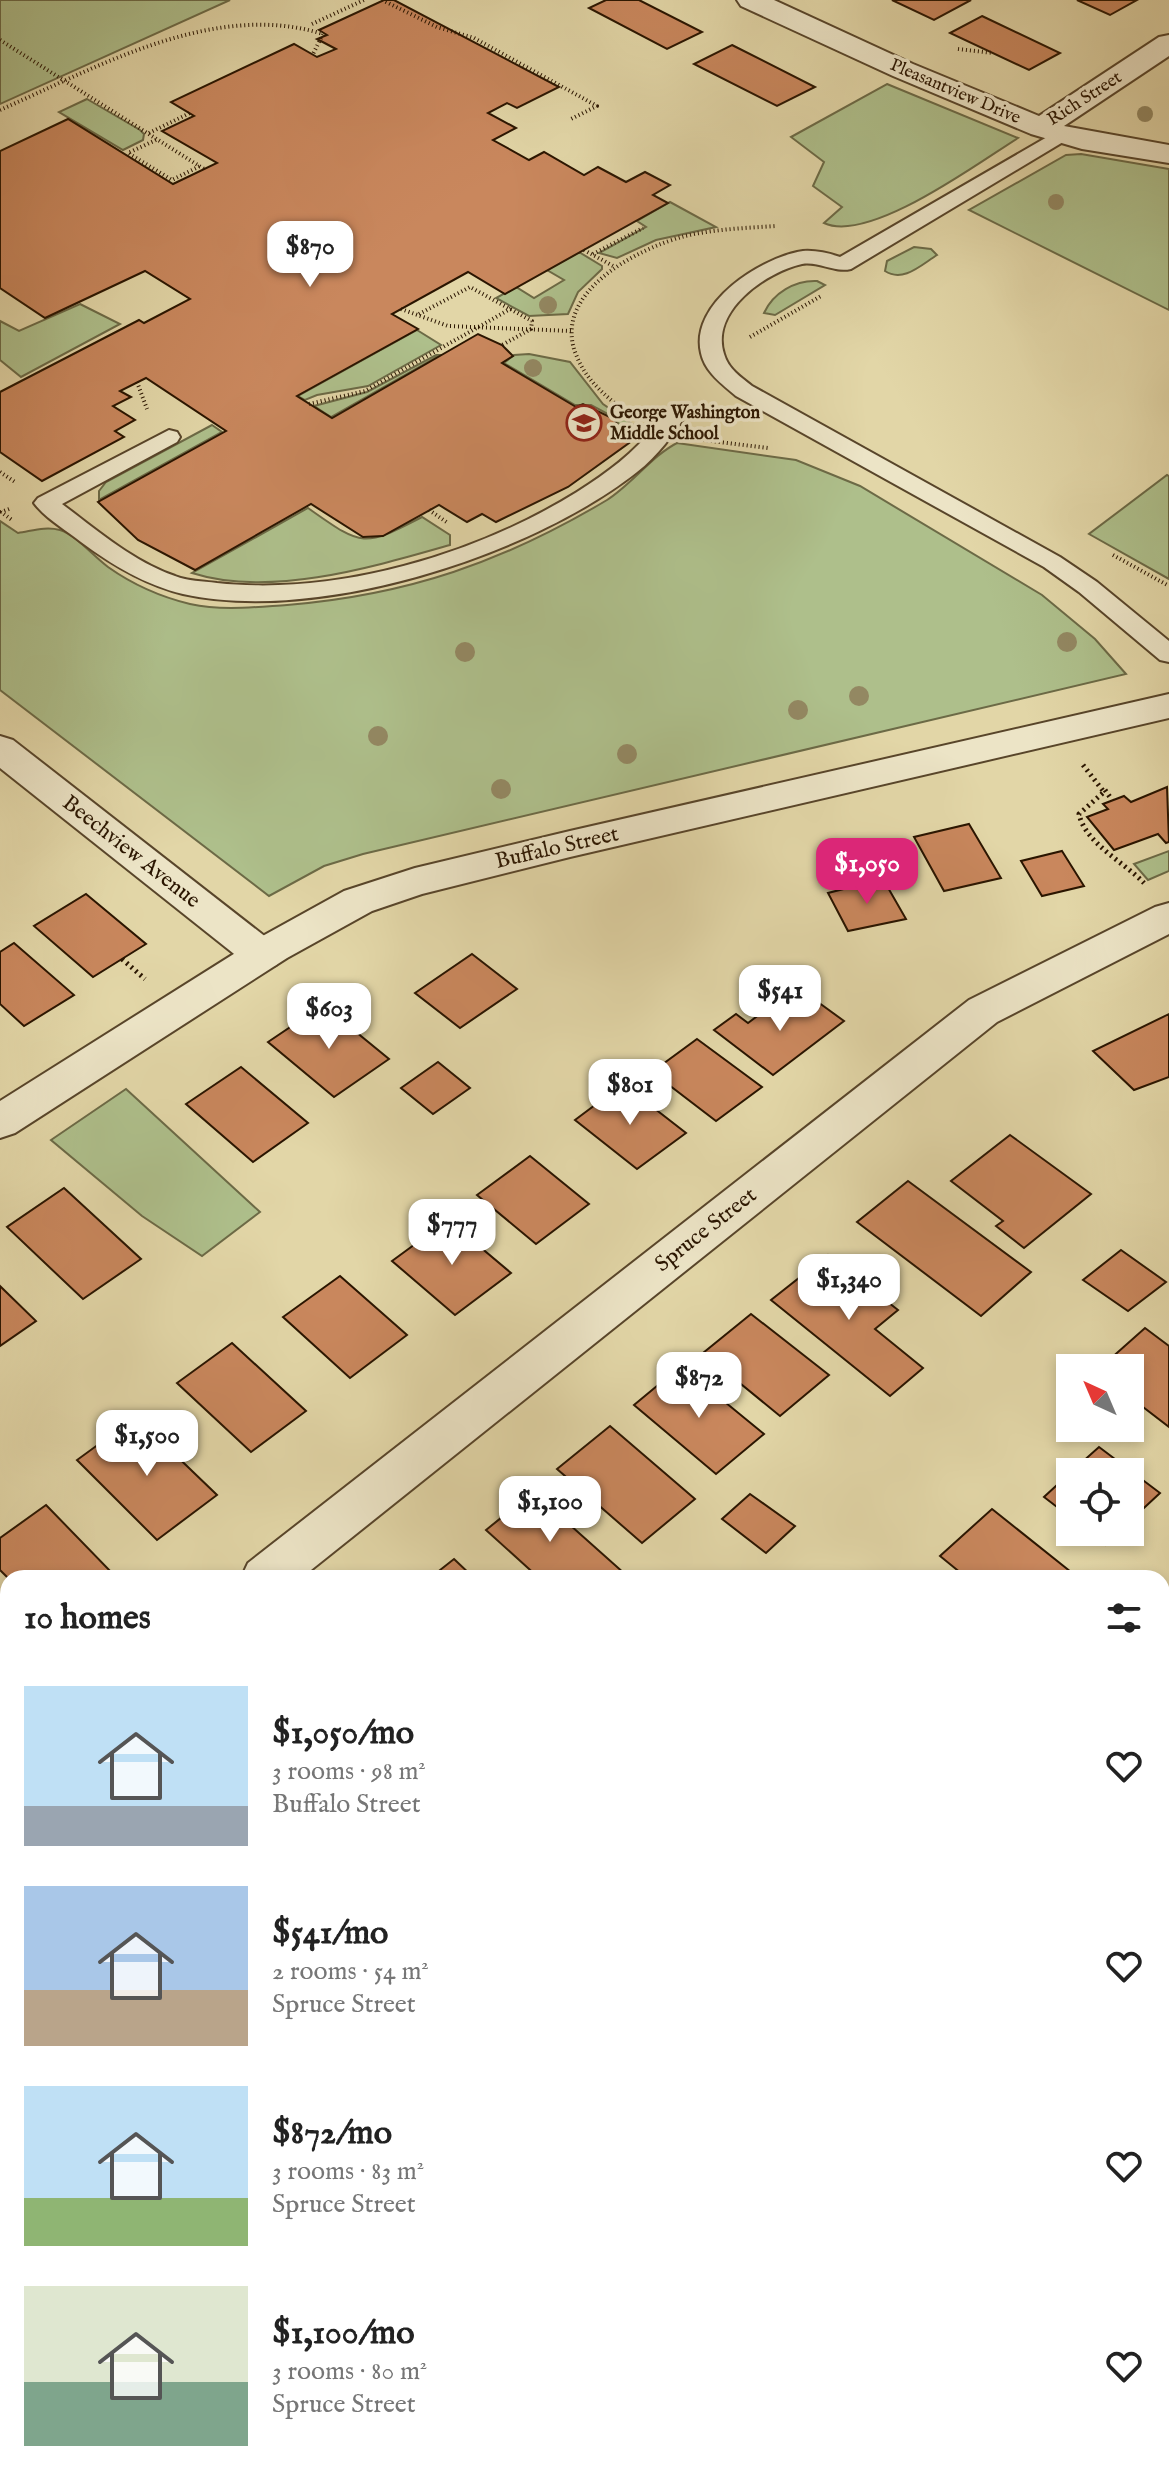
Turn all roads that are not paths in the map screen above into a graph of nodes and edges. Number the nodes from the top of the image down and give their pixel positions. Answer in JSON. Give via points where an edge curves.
{"nodes":[{"id":1,"x":751,"y":0,"type":"edge"},
{"id":2,"x":1169,"y":43,"type":"edge"},
{"id":3,"x":1051,"y":131,"type":"junction"},
{"id":4,"x":1169,"y":154,"type":"edge"},
{"id":5,"x":677,"y":412,"type":"dead end"},
{"id":6,"x":169,"y":437,"type":"dead end"},
{"id":7,"x":1169,"y":654,"type":"edge"},
{"id":8,"x":1169,"y":706,"type":"edge"},
{"id":9,"x":0,"y":749,"type":"edge"},
{"id":10,"x":1158,"y":902,"type":"edge"},
{"id":11,"x":262,"y":955,"type":"junction"},
{"id":12,"x":0,"y":1122,"type":"edge"},
{"id":13,"x":275,"y":1570,"type":"edge"}],
"edges":[{"from":1,"to":3,"type":"street","name":"Pleasantview Drive"},
{"from":2,"to":3,"type":"street","name":"Rich Street"},
{"from":3,"to":4,"type":"street","name":"Pleasantview Drive"},
{"from":3,"to":7,"type":"lane","via":[[843,264],[820,257],[786,262],[745,284],[714,319],[714,363],[728,382],[1052,562]]},
{"from":5,"to":6,"type":"lane","via":[[630,466],[559,512],[506,536],[395,575],[275,592],[184,586],[115,555],[46,503]]},
{"from":8,"to":11,"type":"street","name":"Buffalo Street","via":[[415,882],[358,901]]},
{"from":9,"to":11,"type":"street","name":"Beechview Avenue"},
{"from":10,"to":13,"type":"street","name":"Spruce Street","via":[[983,1011]]},
{"from":11,"to":12,"type":"street","name":"Buffalo Street"}]}
